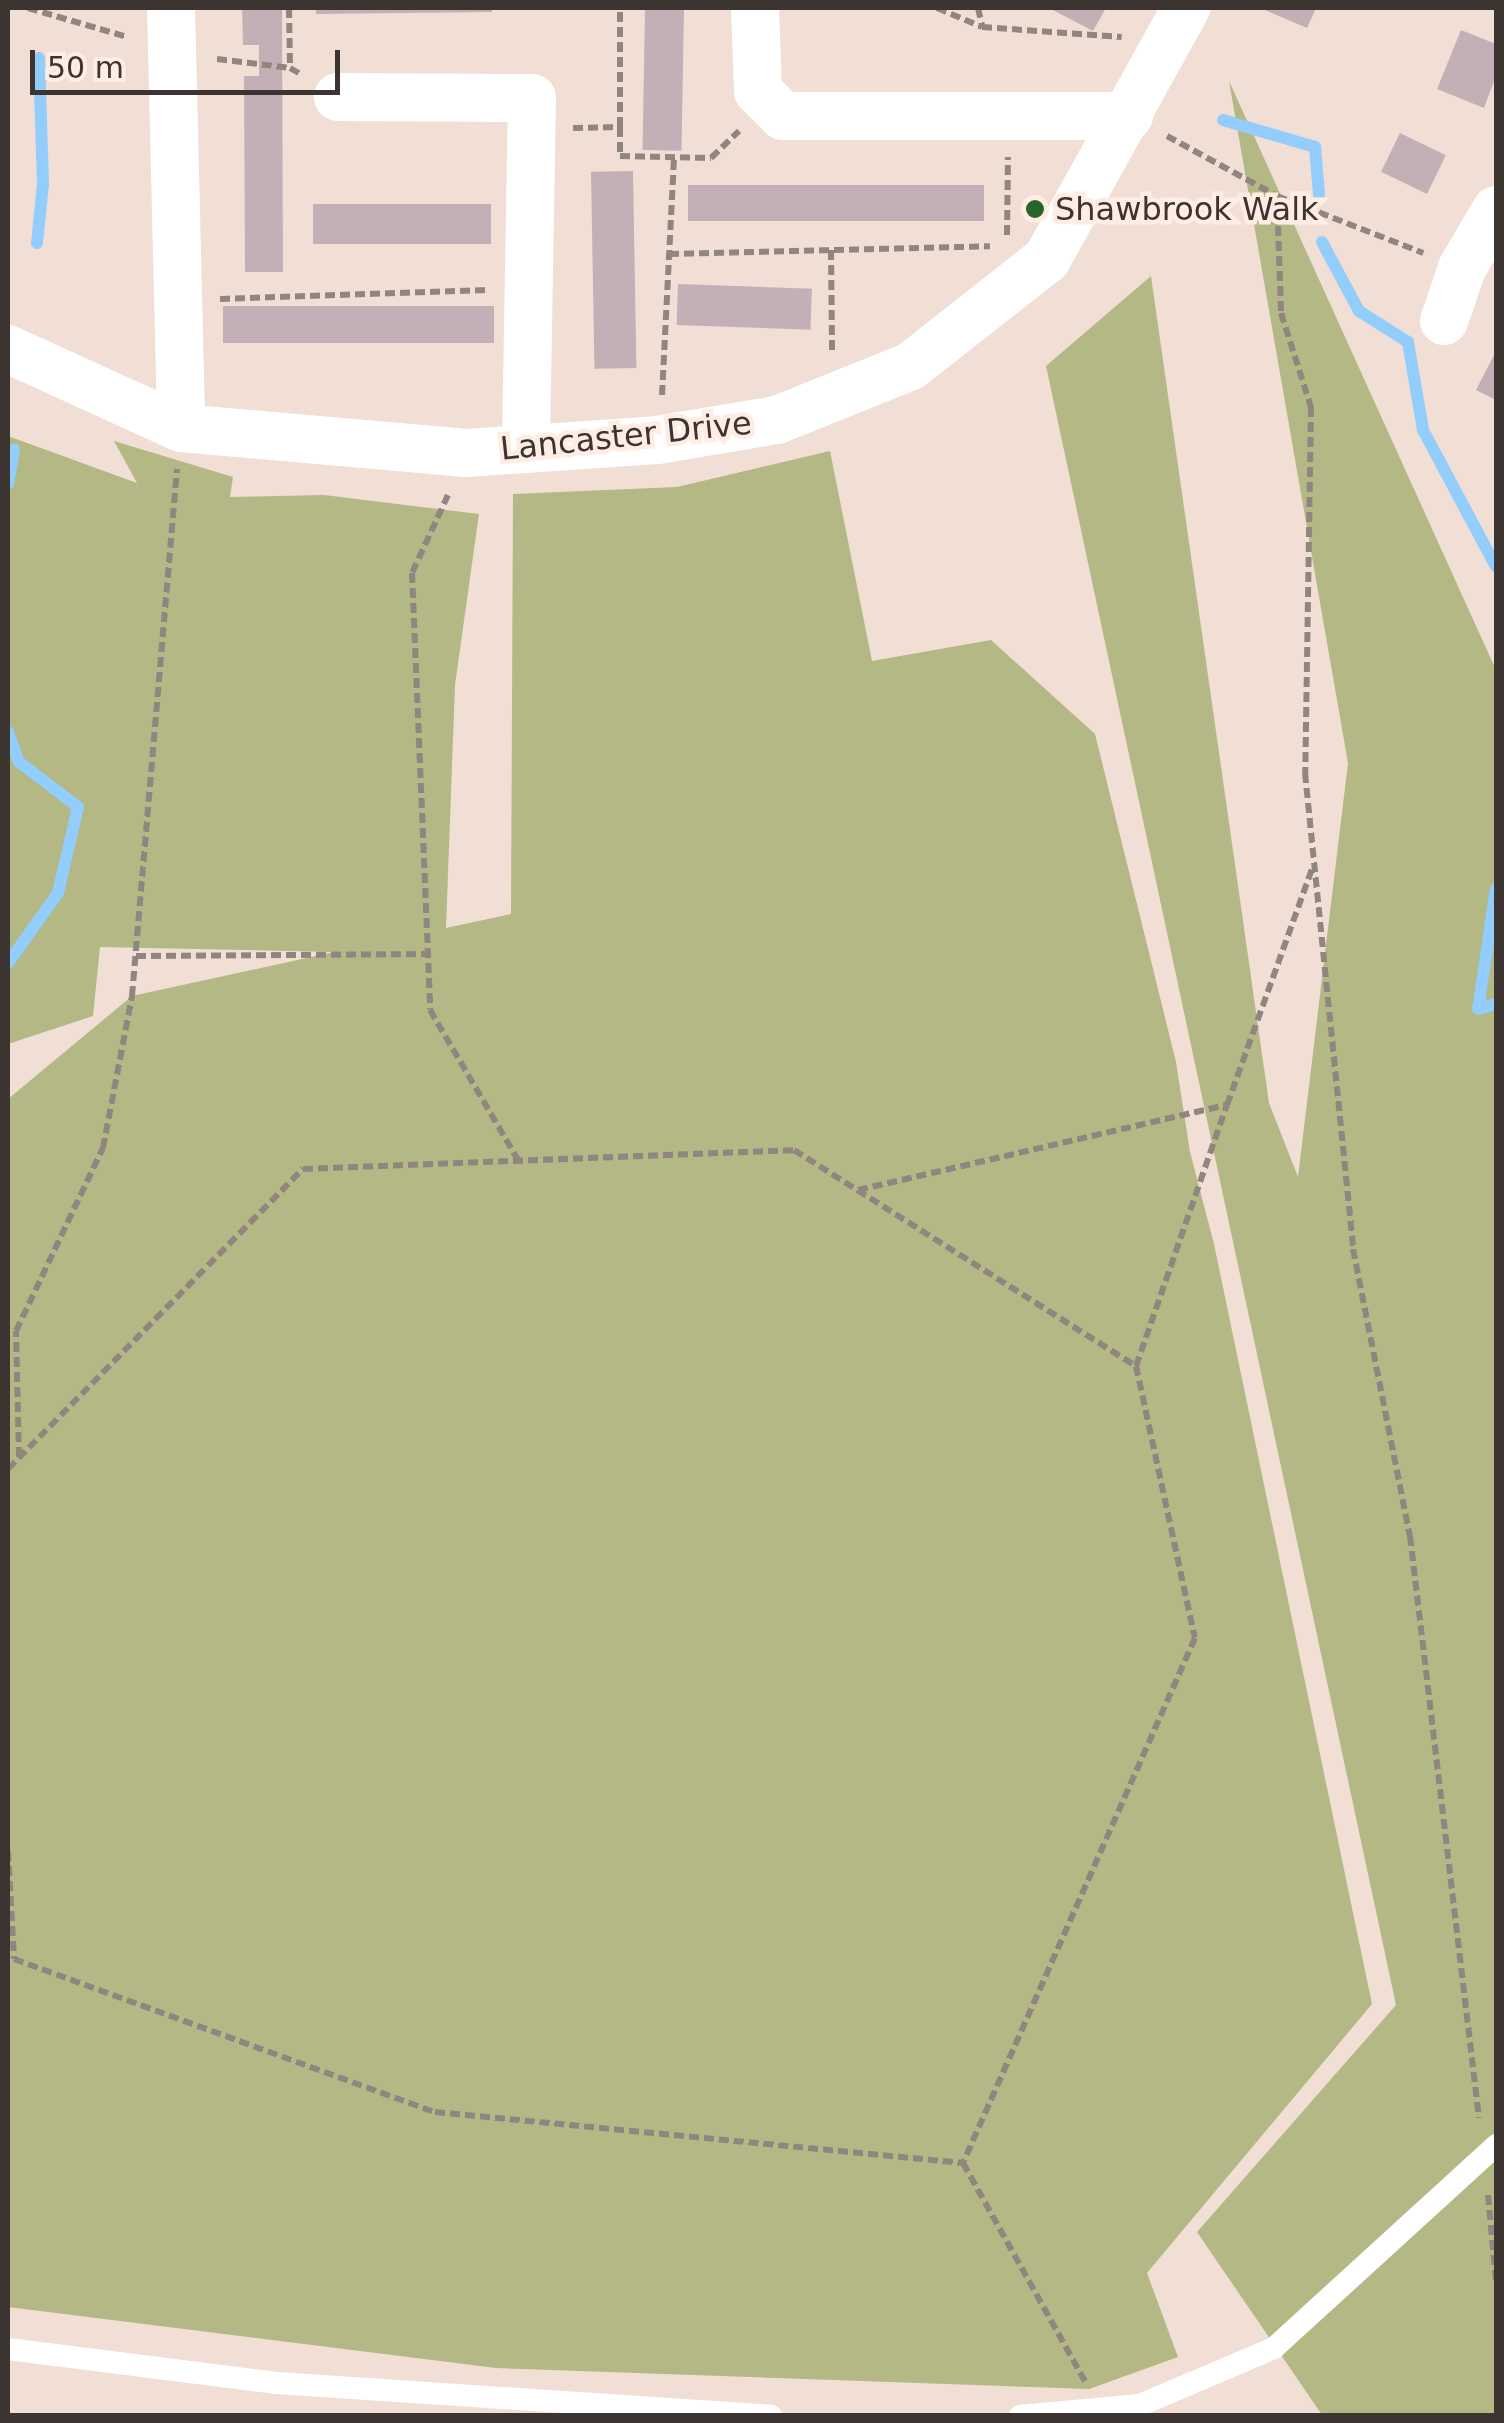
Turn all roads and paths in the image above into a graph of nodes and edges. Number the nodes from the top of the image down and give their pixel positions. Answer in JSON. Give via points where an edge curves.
{"nodes":[{"id":1,"x":28,"y":8,"type":"edge"},
{"id":2,"x":289,"y":8,"type":"edge"},
{"id":3,"x":620,"y":8,"type":"edge"},
{"id":4,"x":755,"y":8,"type":"edge"},
{"id":5,"x":937,"y":8,"type":"edge"},
{"id":6,"x":978,"y":8,"type":"edge"},
{"id":7,"x":1180,"y":22,"type":"edge"},
{"id":8,"x":982,"y":27,"type":"junction"},
{"id":9,"x":171,"y":30,"type":"edge"},
{"id":10,"x":290,"y":68,"type":"junction"},
{"id":11,"x":338,"y":97,"type":"joint"},
{"id":12,"x":770,"y":103,"type":"junction"},
{"id":13,"x":1009,"y":116,"type":"junction"},
{"id":14,"x":1129,"y":116,"type":"junction"},
{"id":15,"x":620,"y":126,"type":"junction"},
{"id":16,"x":531,"y":128,"type":"junction"},
{"id":17,"x":674,"y":157,"type":"junction"},
{"id":18,"x":1277,"y":196,"type":"junction"},
{"id":19,"x":1496,"y":210,"type":"edge"},
{"id":20,"x":830,"y":250,"type":"junction"},
{"id":21,"x":669,"y":254,"type":"junction"},
{"id":22,"x":1462,"y":268,"type":"junction"},
{"id":23,"x":529,"y":289,"type":"junction"},
{"id":24,"x":178,"y":301,"type":"junction"},
{"id":25,"x":1444,"y":321,"type":"dead end"},
{"id":26,"x":8,"y":349,"type":"edge"},
{"id":27,"x":832,"y":360,"type":"dead end"},
{"id":28,"x":181,"y":428,"type":"junction"},
{"id":29,"x":660,"y":440,"type":"junction"},
{"id":30,"x":526,"y":446,"type":"junction"},
{"id":31,"x":467,"y":453,"type":"junction"},
{"id":32,"x":1314,"y":862,"type":"junction"},
{"id":33,"x":428,"y":954,"type":"junction"},
{"id":34,"x":136,"y":956,"type":"junction"},
{"id":35,"x":1227,"y":1104,"type":"junction"},
{"id":36,"x":518,"y":1161,"type":"junction"},
{"id":37,"x":857,"y":1190,"type":"junction"},
{"id":38,"x":1136,"y":1366,"type":"junction"},
{"id":39,"x":19,"y":1458,"type":"junction"},
{"id":40,"x":8,"y":1469,"type":"edge"},
{"id":41,"x":8,"y":1851,"type":"edge"},
{"id":42,"x":11,"y":1959,"type":"edge"},
{"id":43,"x":1490,"y":2150,"type":"edge"},
{"id":44,"x":963,"y":2162,"type":"junction"},
{"id":45,"x":1496,"y":2282,"type":"edge"},
{"id":46,"x":8,"y":2349,"type":"edge"},
{"id":47,"x":1100,"y":2409,"type":"junction"},
{"id":48,"x":770,"y":2416,"type":"edge"},
{"id":49,"x":1020,"y":2416,"type":"edge"}],
"edges":[{"from":1,"to":9,"type":"path"},
{"from":2,"to":10,"type":"path"},
{"from":3,"to":15,"type":"path"},
{"from":4,"to":12,"type":"street","via":[[758,91]]},
{"from":5,"to":8,"type":"path"},
{"from":6,"to":8,"type":"path"},
{"from":7,"to":8,"type":"path"},
{"from":7,"to":14,"type":"street","name":"Lancaster Drive"},
{"from":9,"to":10,"type":"path"},
{"from":9,"to":24,"type":"street"},
{"from":10,"to":11,"type":"path"},
{"from":11,"to":16,"type":"street","via":[[532,98]]},
{"from":12,"to":13,"type":"street","via":[[782,116]]},
{"from":12,"to":17,"type":"path","via":[[711,158]]},
{"from":13,"to":14,"type":"street"},
{"from":13,"to":20,"type":"path","via":[[1007,246]]},
{"from":14,"to":18,"type":"path"},
{"from":14,"to":29,"type":"street","name":"Lancaster Drive","via":[[1047,259],[911,366],[777,420]]},
{"from":15,"to":16,"type":"path"},
{"from":15,"to":17,"type":"path","via":[[620,156]]},
{"from":16,"to":23,"type":"street"},
{"from":17,"to":21,"type":"path"},
{"from":18,"to":22,"type":"path"},
{"from":18,"to":32,"type":"path","via":[[1281,313],[1311,407],[1305,773]]},
{"from":19,"to":22,"type":"street"},
{"from":20,"to":21,"type":"path"},
{"from":20,"to":27,"type":"path"},
{"from":21,"to":29,"type":"path"},
{"from":22,"to":25,"type":"street"},
{"from":23,"to":24,"type":"path"},
{"from":23,"to":30,"type":"street"},
{"from":24,"to":28,"type":"street"},
{"from":26,"to":28,"type":"street","name":"Lancaster Drive"},
{"from":28,"to":31,"type":"street","name":"Lancaster Drive"},
{"from":28,"to":34,"type":"path"},
{"from":29,"to":30,"type":"street","name":"Lancaster Drive"},
{"from":30,"to":31,"type":"street","name":"Lancaster Drive"},
{"from":31,"to":33,"type":"path","via":[[412,573]]},
{"from":32,"to":35,"type":"path"},
{"from":32,"to":43,"type":"path","via":[[1354,1249],[1410,1536]]},
{"from":33,"to":34,"type":"path"},
{"from":33,"to":36,"type":"path","via":[[430,1010]]},
{"from":34,"to":39,"type":"path","via":[[102,1148],[16,1331]]},
{"from":35,"to":37,"type":"path"},
{"from":35,"to":38,"type":"path"},
{"from":36,"to":37,"type":"path","via":[[794,1150]]},
{"from":36,"to":39,"type":"path","via":[[303,1170]]},
{"from":37,"to":38,"type":"path"},
{"from":38,"to":44,"type":"path","via":[[1194,1638]]},
{"from":39,"to":40,"type":"path"},
{"from":41,"to":42,"type":"path"},
{"from":42,"to":44,"type":"path","via":[[436,2112]]},
{"from":43,"to":45,"type":"path"},
{"from":43,"to":47,"type":"lane","via":[[1274,2348],[1140,2405]]},
{"from":44,"to":47,"type":"path"},
{"from":46,"to":48,"type":"lane","via":[[277,2384]]},
{"from":47,"to":49,"type":"lane"}]}
